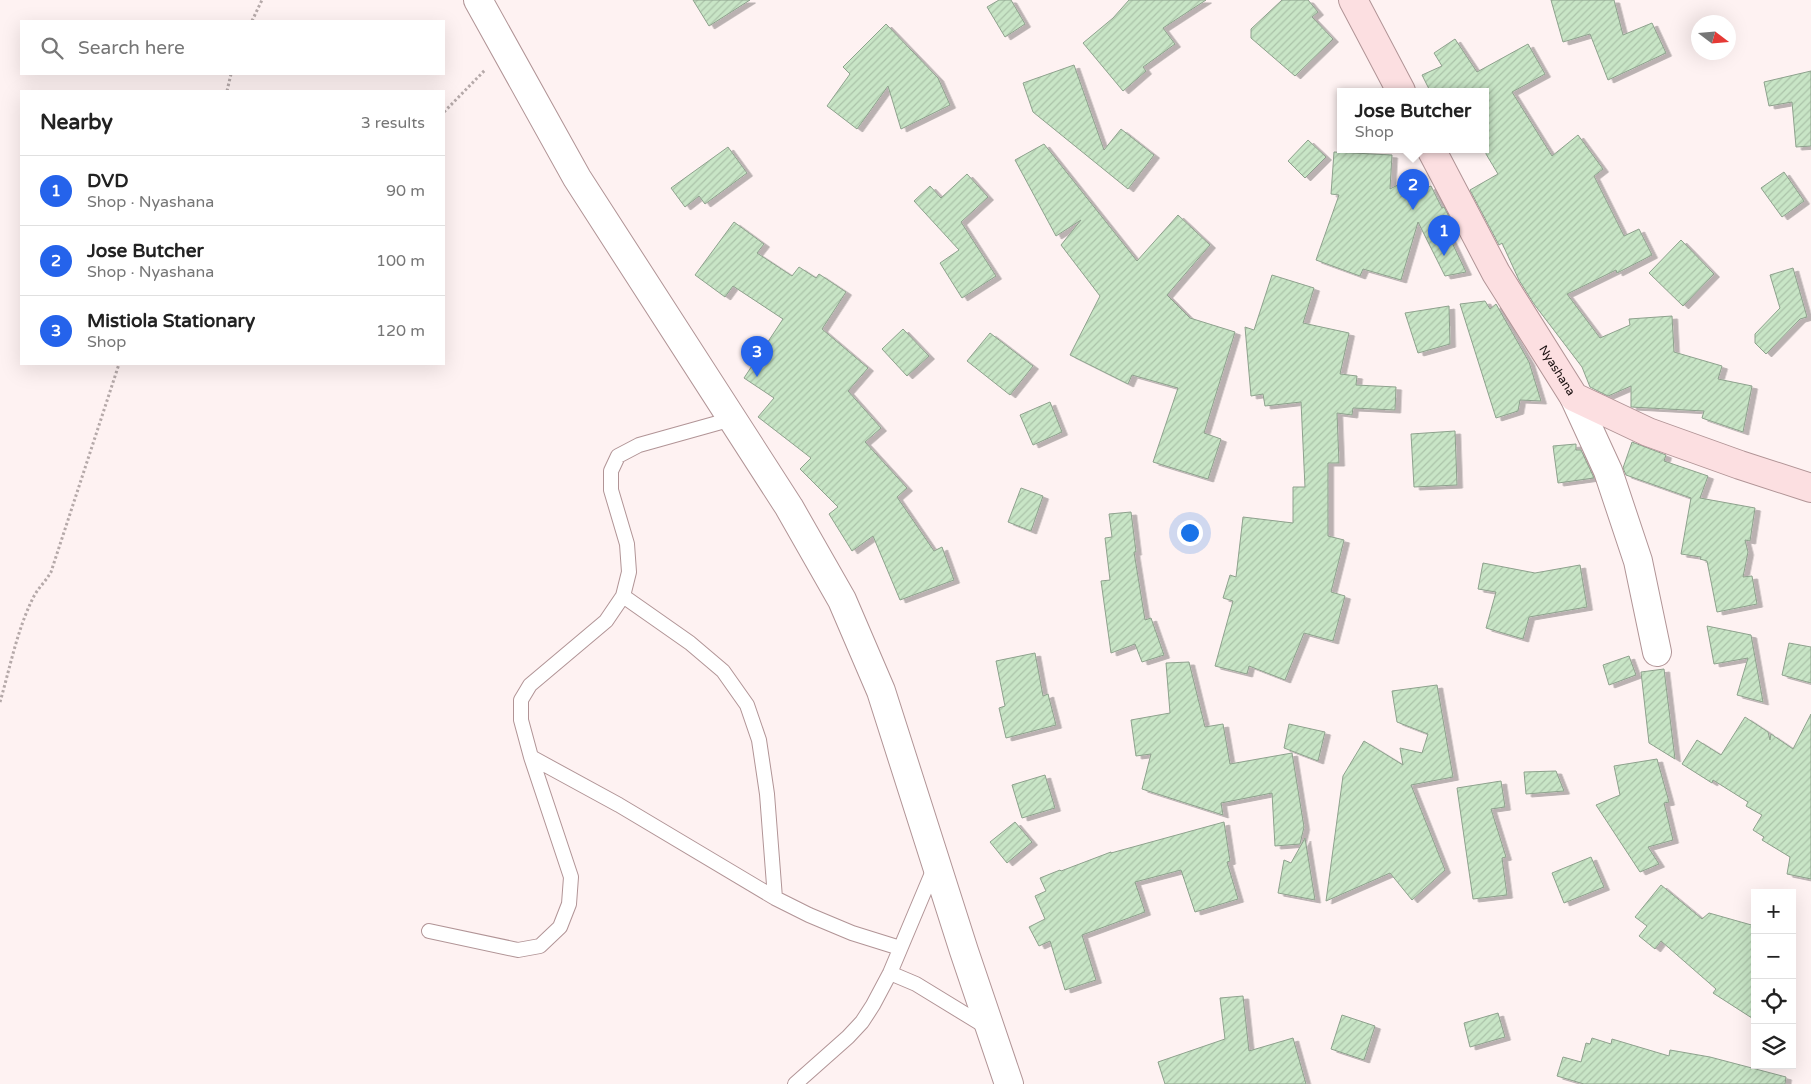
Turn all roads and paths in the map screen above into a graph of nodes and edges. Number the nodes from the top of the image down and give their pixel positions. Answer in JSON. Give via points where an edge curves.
{"nodes":[{"id":1,"x":262,"y":0,"type":"edge"},
{"id":2,"x":478,"y":0,"type":"edge"},
{"id":3,"x":1353,"y":0,"type":"edge"},
{"id":4,"x":252,"y":20,"type":"edge"},
{"id":5,"x":507,"y":52,"type":"junction"},
{"id":6,"x":231,"y":75,"type":"edge"},
{"id":7,"x":1399,"y":88,"type":"edge"},
{"id":8,"x":227,"y":90,"type":"edge"},
{"id":9,"x":445,"y":111,"type":"edge"},
{"id":10,"x":1433,"y":153,"type":"edge"},
{"id":11,"x":120,"y":365,"type":"edge"},
{"id":12,"x":1574,"y":397,"type":"junction"},
{"id":13,"x":732,"y":419,"type":"junction"},
{"id":14,"x":1811,"y":488,"type":"edge"},
{"id":15,"x":623,"y":596,"type":"junction"},
{"id":16,"x":1657,"y":652,"type":"dead end"},
{"id":17,"x":0,"y":702,"type":"edge"},
{"id":18,"x":531,"y":756,"type":"junction"},
{"id":19,"x":936,"y":863,"type":"junction"},
{"id":20,"x":775,"y":898,"type":"junction"},
{"id":21,"x":429,"y":931,"type":"dead end"},
{"id":22,"x":900,"y":948,"type":"junction"},
{"id":23,"x":890,"y":973,"type":"junction"},
{"id":24,"x":991,"y":1030,"type":"junction"},
{"id":25,"x":795,"y":1084,"type":"edge"},
{"id":26,"x":1009,"y":1084,"type":"edge"}],
"edges":[{"from":1,"to":4,"type":"path"},
{"from":2,"to":5,"type":"street"},
{"from":3,"to":7,"type":"street"},
{"from":5,"to":9,"type":"path","via":[[473,80]]},
{"from":5,"to":13,"type":"street","via":[[577,178]]},
{"from":6,"to":8,"type":"path"},
{"from":10,"to":12,"type":"street","name":"Nyashana","via":[[1496,273]]},
{"from":11,"to":17,"type":"path","via":[[52,572],[29,607]]},
{"from":12,"to":14,"type":"street","name":"Nyashana","via":[[1648,432]]},
{"from":12,"to":16,"type":"street","via":[[1608,471],[1638,561]]},
{"from":13,"to":15,"type":"lane","via":[[639,445],[618,456],[611,471],[612,490],[627,544],[629,572]]},
{"from":13,"to":19,"type":"street","via":[[842,600],[881,691]]},
{"from":15,"to":18,"type":"lane","via":[[606,620],[530,685],[521,700],[521,720]]},
{"from":15,"to":20,"type":"lane","via":[[690,643],[723,671],[747,705],[759,740],[767,794]]},
{"from":18,"to":20,"type":"lane"},
{"from":18,"to":21,"type":"lane","via":[[571,877],[570,904],[560,926],[540,946],[518,950]]},
{"from":19,"to":22,"type":"lane"},
{"from":19,"to":24,"type":"street"},
{"from":20,"to":22,"type":"lane","via":[[852,933]]},
{"from":22,"to":23,"type":"lane"},
{"from":23,"to":24,"type":"lane","via":[[916,984]]},
{"from":23,"to":25,"type":"lane","via":[[862,1022]]},
{"from":24,"to":26,"type":"street"}]}
